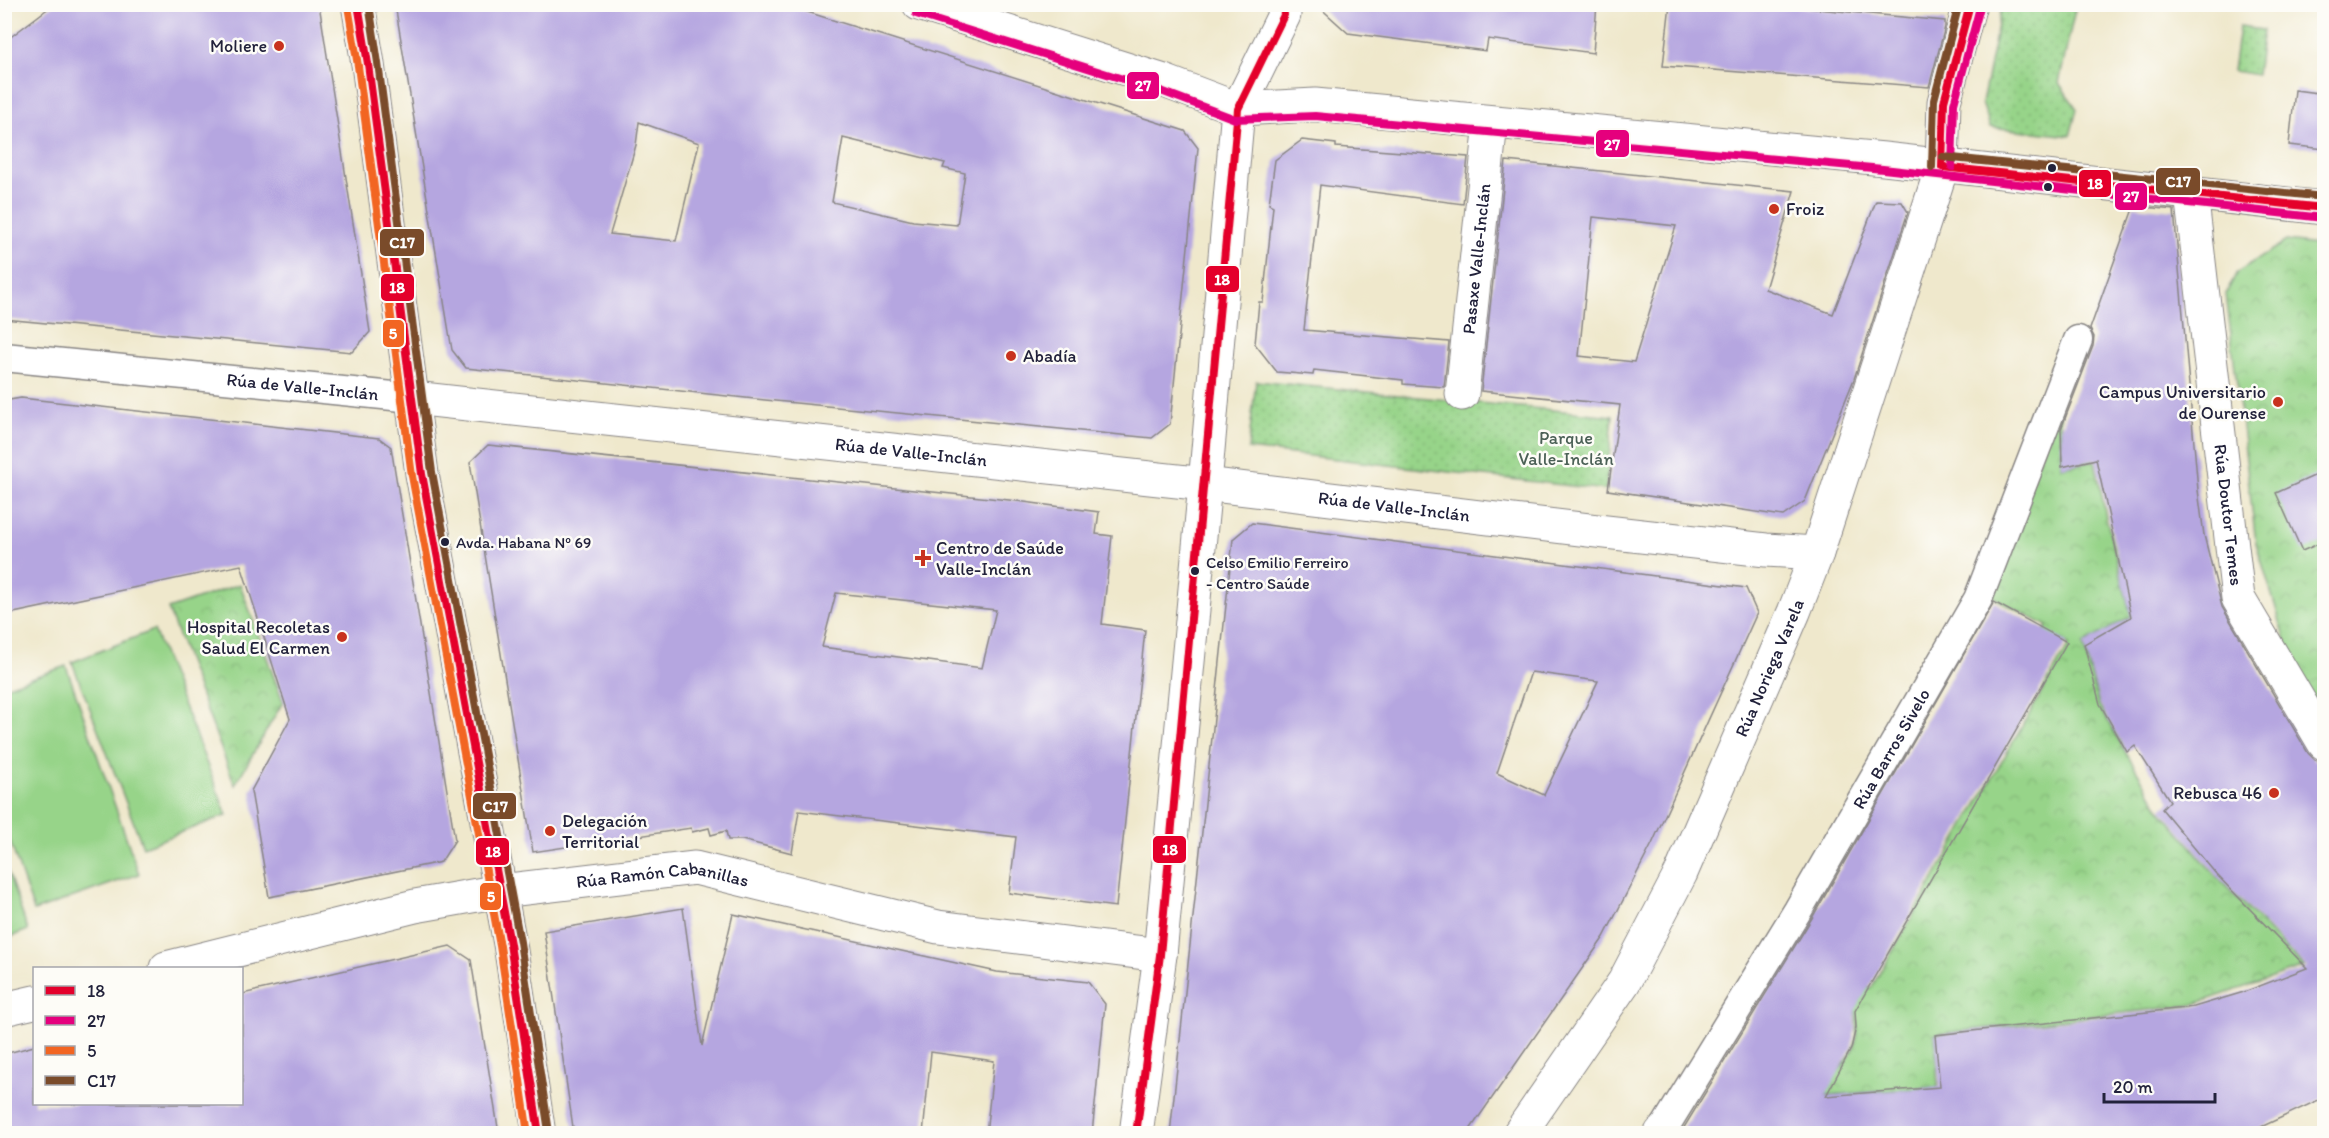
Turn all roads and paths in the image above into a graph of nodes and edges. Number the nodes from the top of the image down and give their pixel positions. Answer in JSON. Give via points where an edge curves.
{"nodes":[{"id":1,"x":358,"y":4,"type":"edge"},
{"id":2,"x":918,"y":4,"type":"edge"},
{"id":3,"x":1283,"y":4,"type":"edge"},
{"id":4,"x":1970,"y":4,"type":"edge"},
{"id":5,"x":1238,"y":109,"type":"junction"},
{"id":6,"x":1491,"y":123,"type":"junction"},
{"id":7,"x":1942,"y":167,"type":"junction"},
{"id":8,"x":2190,"y":193,"type":"junction"},
{"id":9,"x":2325,"y":208,"type":"edge"},
{"id":10,"x":2078,"y":340,"type":"dead end"},
{"id":11,"x":4,"y":357,"type":"edge"},
{"id":12,"x":1462,"y":394,"type":"dead end"},
{"id":13,"x":413,"y":398,"type":"junction"},
{"id":14,"x":1205,"y":484,"type":"junction"},
{"id":15,"x":1817,"y":553,"type":"junction"},
{"id":16,"x":2325,"y":743,"type":"edge"},
{"id":17,"x":500,"y":891,"type":"junction"},
{"id":18,"x":1160,"y":955,"type":"junction"},
{"id":19,"x":174,"y":967,"type":"edge"},
{"id":20,"x":33,"y":1002,"type":"edge"},
{"id":21,"x":4,"y":1009,"type":"edge"},
{"id":22,"x":1660,"y":1133,"type":"edge"},
{"id":23,"x":539,"y":1134,"type":"edge"},
{"id":24,"x":1136,"y":1134,"type":"edge"},
{"id":25,"x":1519,"y":1134,"type":"edge"}],
"edges":[{"from":1,"to":13,"type":"street"},
{"from":2,"to":5,"type":"street","via":[[1164,81]]},
{"from":3,"to":5,"type":"street","via":[[1284,15]]},
{"from":4,"to":7,"type":"street","name":"Rúa Noriega Varela","via":[[1944,102]]},
{"from":5,"to":6,"type":"street","via":[[1315,105]]},
{"from":5,"to":14,"type":"street"},
{"from":6,"to":7,"type":"street"},
{"from":6,"to":12,"type":"street","name":"Pasaxe Valle-Inclán"},
{"from":7,"to":8,"type":"street"},
{"from":7,"to":15,"type":"street","name":"Rúa Noriega Varela"},
{"from":8,"to":9,"type":"street"},
{"from":8,"to":16,"type":"street","name":"Rúa Doutor Temes","via":[[2238,598]]},
{"from":10,"to":22,"type":"street","name":"Rúa Barros Sivelo","via":[[1978,599],[1798,910]]},
{"from":11,"to":13,"type":"street","name":"Rúa de Valle-Inclán"},
{"from":13,"to":14,"type":"street","name":"Rúa de Valle-Inclán"},
{"from":13,"to":17,"type":"street","via":[[423,474]]},
{"from":14,"to":15,"type":"street","name":"Rúa de Valle-Inclán"},
{"from":14,"to":18,"type":"street"},
{"from":15,"to":25,"type":"street","name":"Rúa Noriega Varela","via":[[1681,873],[1624,982]]},
{"from":17,"to":18,"type":"street","name":"Rúa Ramón Cabanillas","via":[[695,868],[938,927]]},
{"from":17,"to":19,"type":"street","name":"Rúa Ramón Cabanillas","via":[[415,906]]},
{"from":17,"to":23,"type":"street"},
{"from":18,"to":24,"type":"street"},
{"from":20,"to":21,"type":"street"}]}
